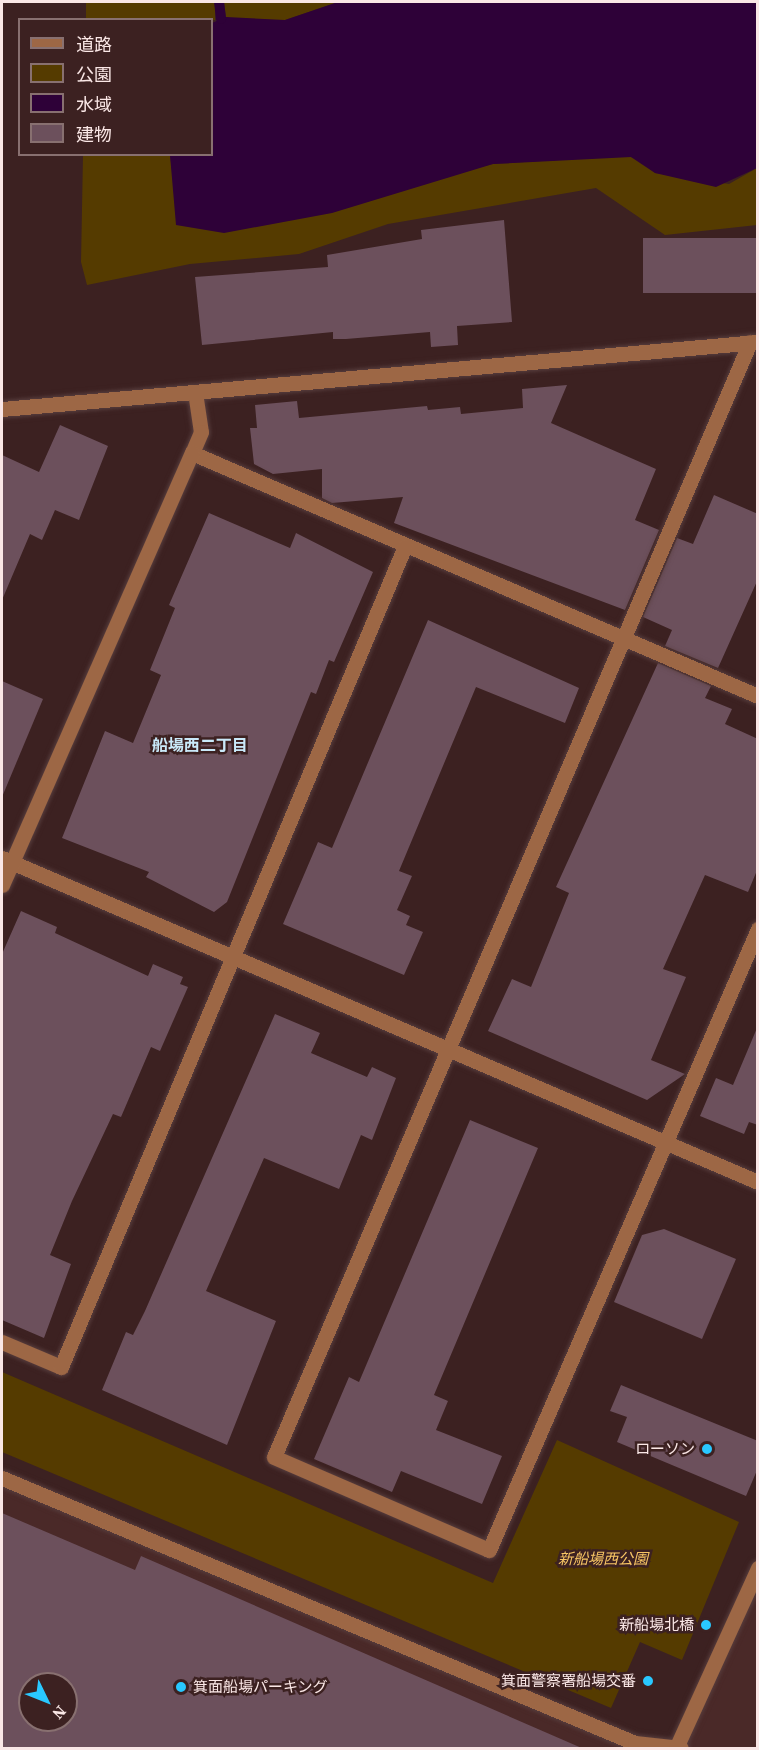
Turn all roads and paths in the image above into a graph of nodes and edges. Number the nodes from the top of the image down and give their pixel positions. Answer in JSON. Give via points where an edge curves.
{"nodes":[{"id":1,"x":754,"y":342,"type":"edge"},
{"id":2,"x":195,"y":392,"type":"junction"},
{"id":3,"x":2,"y":409,"type":"edge"},
{"id":4,"x":192,"y":453,"type":"junction"},
{"id":5,"x":405,"y":546,"type":"junction"},
{"id":6,"x":624,"y":638,"type":"junction"},
{"id":7,"x":758,"y":696,"type":"edge"},
{"id":8,"x":6,"y":860,"type":"edge"},
{"id":9,"x":2,"y":885,"type":"edge"},
{"id":10,"x":758,"y":928,"type":"edge"},
{"id":11,"x":235,"y":957,"type":"junction"},
{"id":12,"x":452,"y":1050,"type":"junction"},
{"id":13,"x":668,"y":1143,"type":"junction"},
{"id":14,"x":758,"y":1182,"type":"edge"},
{"id":15,"x":2,"y":1342,"type":"edge"},
{"id":16,"x":2,"y":1478,"type":"edge"},
{"id":17,"x":758,"y":1568,"type":"edge"},
{"id":18,"x":678,"y":1748,"type":"edge"}],
"edges":[{"from":1,"to":2,"type":"street"},
{"from":1,"to":6,"type":"street"},
{"from":2,"to":3,"type":"street"},
{"from":2,"to":4,"type":"street","via":[[201,432]]},
{"from":4,"to":5,"type":"street"},
{"from":4,"to":8,"type":"street"},
{"from":5,"to":6,"type":"street"},
{"from":5,"to":11,"type":"street"},
{"from":6,"to":7,"type":"street"},
{"from":6,"to":12,"type":"street"},
{"from":8,"to":9,"type":"street"},
{"from":8,"to":11,"type":"street"},
{"from":10,"to":13,"type":"street"},
{"from":11,"to":12,"type":"street"},
{"from":11,"to":15,"type":"street","via":[[61,1367]]},
{"from":12,"to":13,"type":"street"},
{"from":12,"to":13,"type":"street","via":[[274,1457],[489,1550]]},
{"from":13,"to":14,"type":"street"},
{"from":16,"to":18,"type":"street","via":[[635,1743]]},
{"from":17,"to":18,"type":"street"}]}
